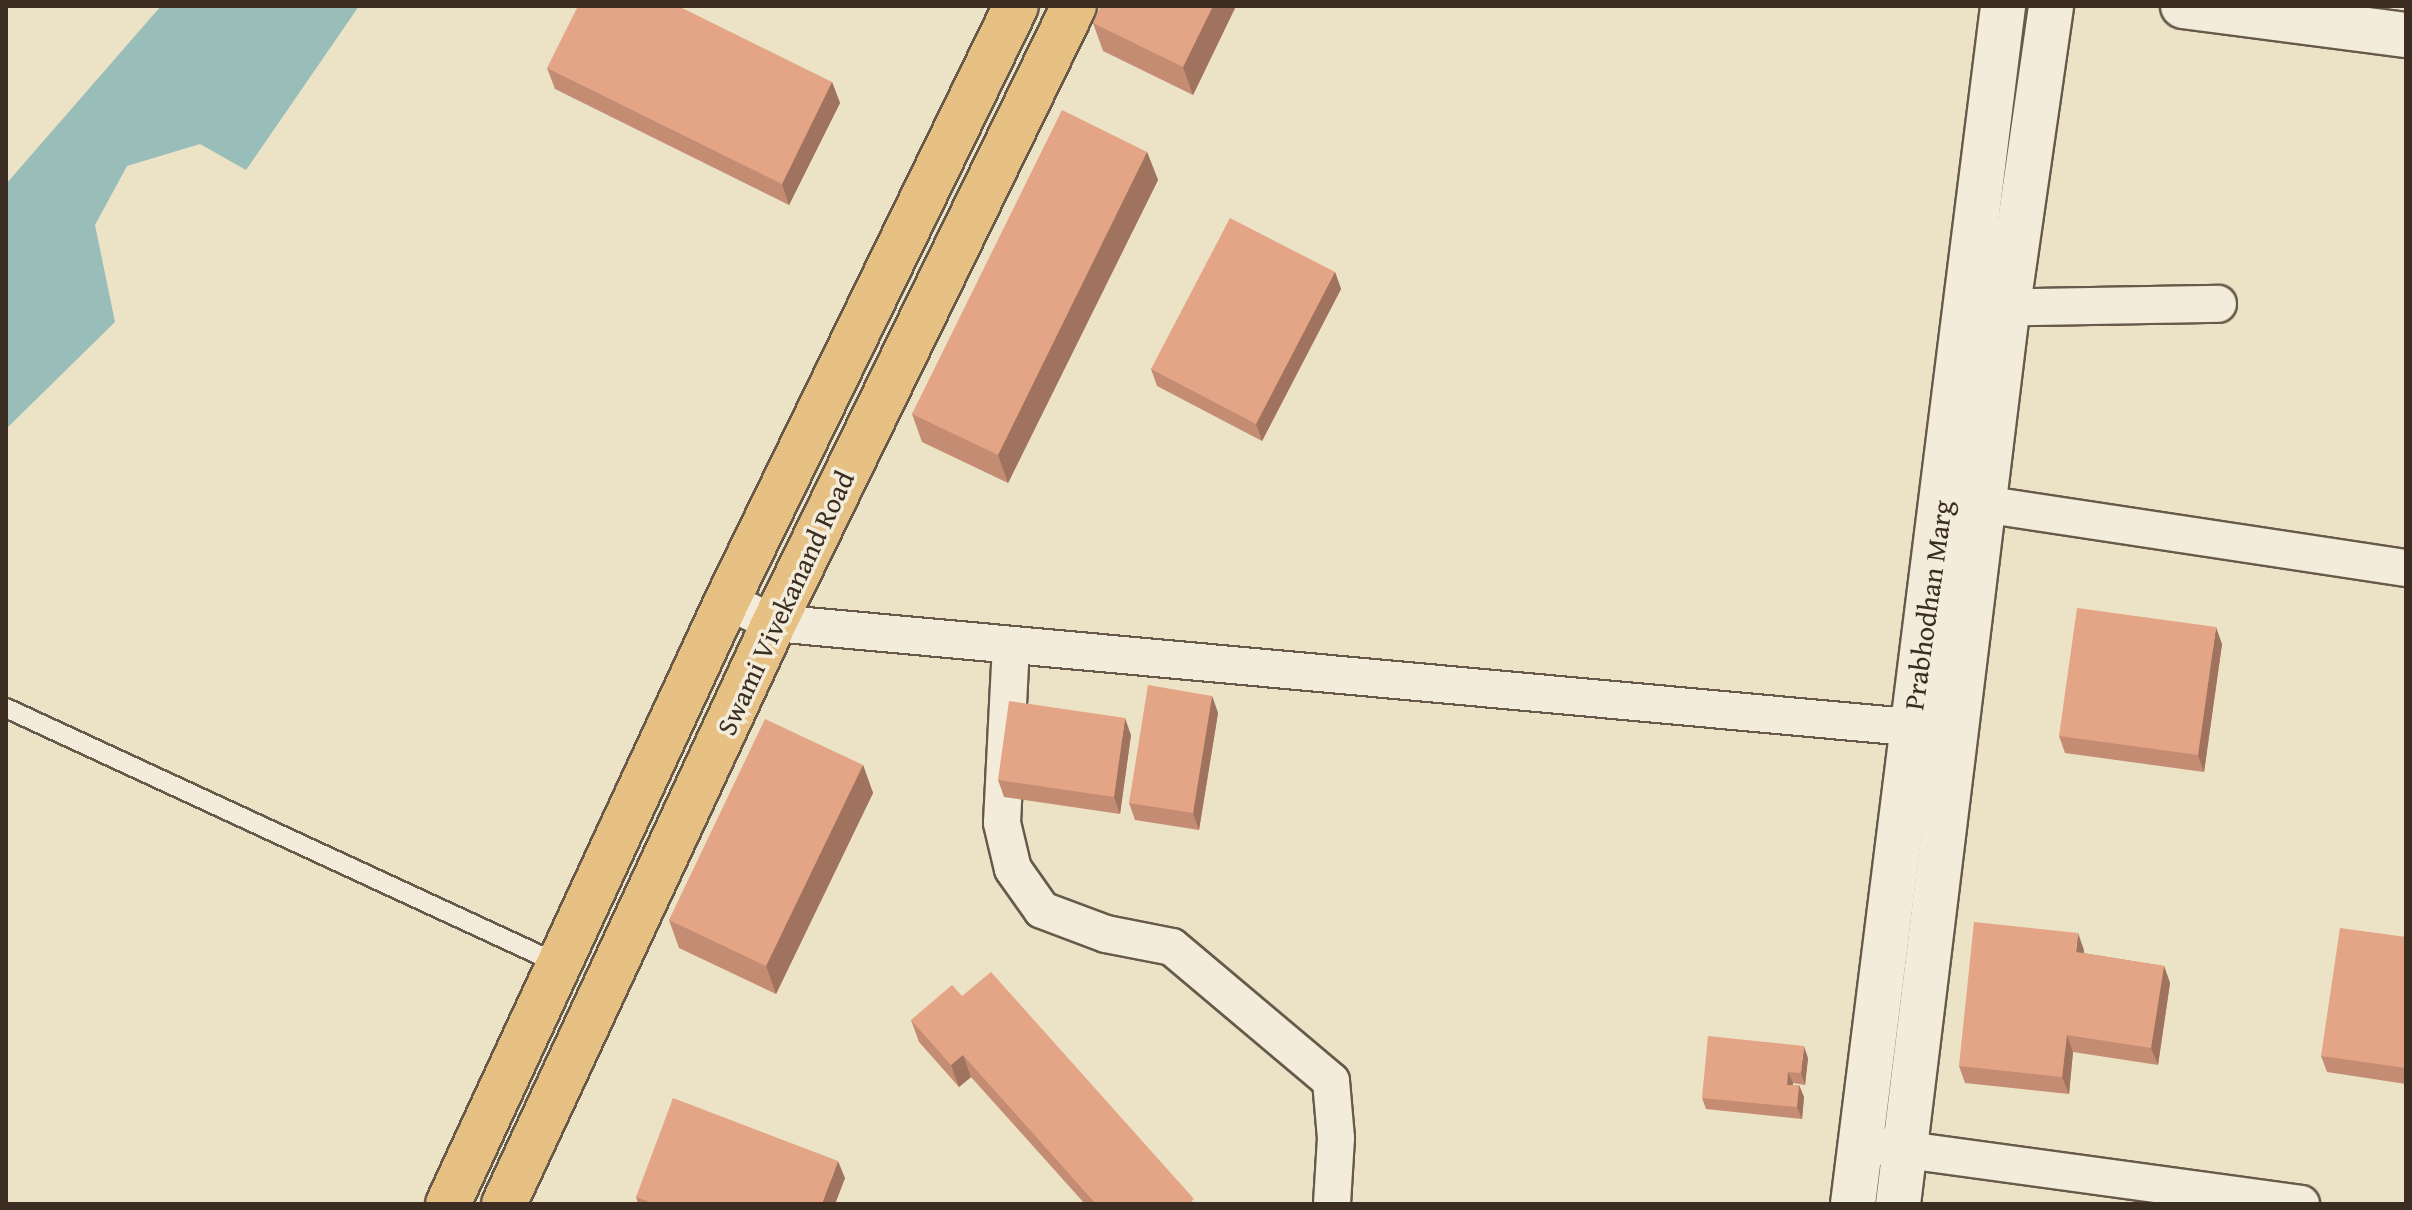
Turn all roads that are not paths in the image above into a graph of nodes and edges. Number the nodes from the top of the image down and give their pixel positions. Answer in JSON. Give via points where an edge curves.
{"nodes":[{"id":1,"x":1016,"y":6,"type":"edge"},
{"id":2,"x":1074,"y":6,"type":"edge"},
{"id":3,"x":2003,"y":6,"type":"edge"},
{"id":4,"x":2051,"y":6,"type":"edge"},
{"id":5,"x":2183,"y":6,"type":"edge"},
{"id":6,"x":2406,"y":35,"type":"edge"},
{"id":7,"x":2218,"y":304,"type":"dead end"},
{"id":8,"x":1962,"y":306,"type":"junction"},
{"id":9,"x":2007,"y":312,"type":"junction"},
{"id":10,"x":1942,"y":497,"type":"junction"},
{"id":11,"x":1986,"y":506,"type":"junction"},
{"id":12,"x":2406,"y":568,"type":"edge"},
{"id":13,"x":727,"y":601,"type":"junction"},
{"id":14,"x":774,"y":623,"type":"junction"},
{"id":15,"x":1011,"y":645,"type":"junction"},
{"id":16,"x":6,"y":708,"type":"edge"},
{"id":17,"x":1912,"y":726,"type":"junction"},
{"id":18,"x":1957,"y":732,"type":"junction"},
{"id":19,"x":559,"y":964,"type":"junction"},
{"id":20,"x":1861,"y":1143,"type":"junction"},
{"id":21,"x":1905,"y":1150,"type":"junction"},
{"id":22,"x":448,"y":1204,"type":"edge"},
{"id":23,"x":504,"y":1204,"type":"edge"},
{"id":24,"x":1332,"y":1204,"type":"edge"},
{"id":25,"x":1853,"y":1204,"type":"edge"},
{"id":26,"x":1898,"y":1204,"type":"edge"},
{"id":27,"x":2301,"y":1204,"type":"edge"}],
"edges":[{"from":1,"to":13,"type":"main road","name":"Swami Vivekanand Road"},
{"from":2,"to":14,"type":"main road","name":"Swami Vivekanand Road"},
{"from":3,"to":8,"type":"street","name":"Prabhodhan Marg"},
{"from":4,"to":9,"type":"street"},
{"from":5,"to":6,"type":"street"},
{"from":7,"to":9,"type":"street"},
{"from":8,"to":9,"type":"street"},
{"from":8,"to":10,"type":"street","name":"Prabhodhan Marg"},
{"from":9,"to":11,"type":"street"},
{"from":10,"to":11,"type":"street"},
{"from":10,"to":17,"type":"street","name":"Prabhodhan Marg"},
{"from":11,"to":12,"type":"street"},
{"from":11,"to":18,"type":"street"},
{"from":13,"to":14,"type":"street"},
{"from":13,"to":19,"type":"main road","name":"Swami Vivekanand Road"},
{"from":14,"to":15,"type":"street"},
{"from":14,"to":23,"type":"main road","name":"Swami Vivekanand Road"},
{"from":15,"to":17,"type":"street"},
{"from":15,"to":24,"type":"street","via":[[1002,823],[1013,869],[1042,910],[1106,934],[1172,947],[1331,1081],[1336,1138]]},
{"from":16,"to":19,"type":"lane"},
{"from":17,"to":18,"type":"street"},
{"from":17,"to":20,"type":"street","name":"Prabhodhan Marg"},
{"from":18,"to":21,"type":"street"},
{"from":19,"to":22,"type":"main road","name":"Swami Vivekanand Road"},
{"from":20,"to":21,"type":"street"},
{"from":20,"to":25,"type":"street","name":"Prabhodhan Marg"},
{"from":21,"to":26,"type":"street"},
{"from":21,"to":27,"type":"street"}]}
